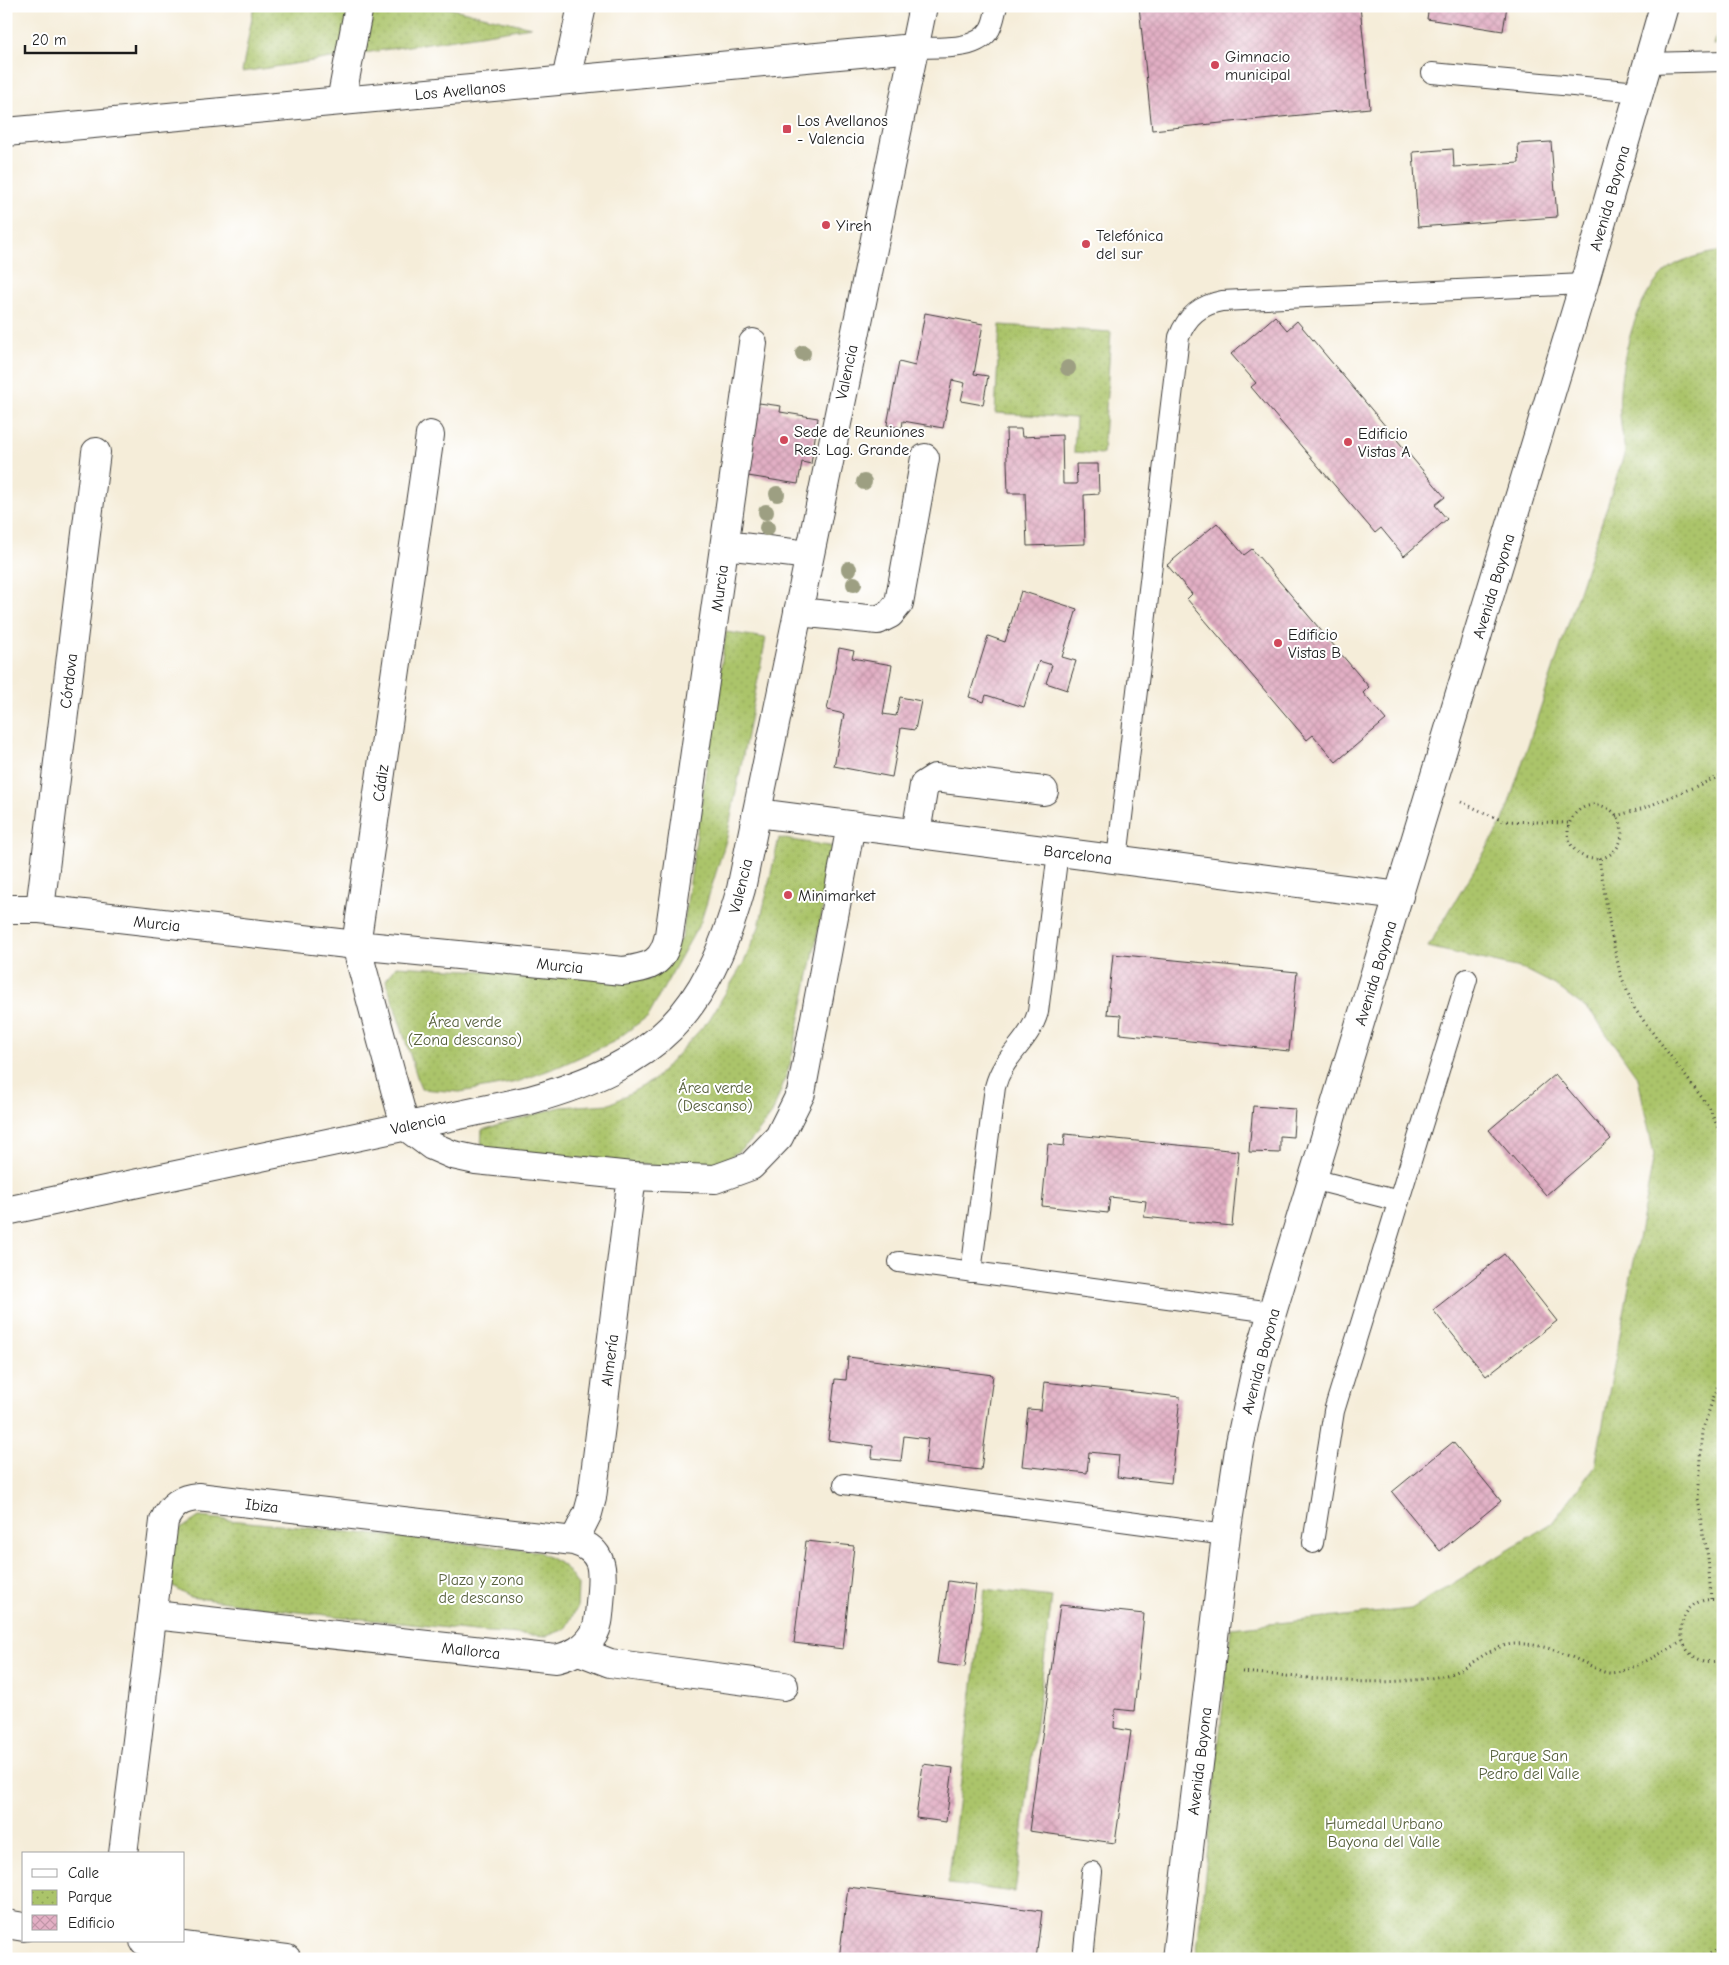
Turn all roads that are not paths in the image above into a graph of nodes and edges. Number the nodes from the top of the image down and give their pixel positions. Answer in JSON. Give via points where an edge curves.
{"nodes":[{"id":1,"x":359,"y":6,"type":"edge"},
{"id":2,"x":582,"y":6,"type":"edge"},
{"id":3,"x":923,"y":6,"type":"edge"},
{"id":4,"x":997,"y":6,"type":"edge"},
{"id":5,"x":1664,"y":6,"type":"edge"},
{"id":6,"x":914,"y":48,"type":"junction"},
{"id":7,"x":1723,"y":61,"type":"edge"},
{"id":8,"x":1648,"y":62,"type":"junction"},
{"id":9,"x":1432,"y":74,"type":"dead end"},
{"id":10,"x":566,"y":80,"type":"junction"},
{"id":11,"x":1639,"y":92,"type":"junction"},
{"id":12,"x":341,"y":101,"type":"junction"},
{"id":13,"x":6,"y":132,"type":"edge"},
{"id":14,"x":1584,"y":284,"type":"junction"},
{"id":15,"x":753,"y":342,"type":"dead end"},
{"id":16,"x":430,"y":435,"type":"dead end"},
{"id":17,"x":96,"y":452,"type":"dead end"},
{"id":18,"x":925,"y":458,"type":"dead end"},
{"id":19,"x":725,"y":545,"type":"junction"},
{"id":20,"x":809,"y":555,"type":"junction"},
{"id":21,"x":798,"y":612,"type":"junction"},
{"id":22,"x":1044,"y":791,"type":"dead end"},
{"id":23,"x":757,"y":813,"type":"junction"},
{"id":24,"x":851,"y":825,"type":"junction"},
{"id":25,"x":916,"y":834,"type":"junction"},
{"id":26,"x":1058,"y":852,"type":"junction"},
{"id":27,"x":1117,"y":859,"type":"junction"},
{"id":28,"x":1399,"y":896,"type":"junction"},
{"id":29,"x":6,"y":909,"type":"edge"},
{"id":30,"x":40,"y":909,"type":"junction"},
{"id":31,"x":356,"y":945,"type":"junction"},
{"id":32,"x":1467,"y":979,"type":"dead end"},
{"id":33,"x":405,"y":1126,"type":"junction"},
{"id":34,"x":632,"y":1176,"type":"junction"},
{"id":35,"x":1312,"y":1179,"type":"junction"},
{"id":36,"x":1400,"y":1201,"type":"junction"},
{"id":37,"x":6,"y":1211,"type":"edge"},
{"id":38,"x":899,"y":1262,"type":"dead end"},
{"id":39,"x":971,"y":1272,"type":"junction"},
{"id":40,"x":1272,"y":1312,"type":"junction"},
{"id":41,"x":844,"y":1484,"type":"dead end"},
{"id":42,"x":1226,"y":1535,"type":"junction"},
{"id":43,"x":574,"y":1541,"type":"junction"},
{"id":44,"x":1313,"y":1543,"type":"dead end"},
{"id":45,"x":154,"y":1614,"type":"junction"},
{"id":46,"x":579,"y":1651,"type":"junction"},
{"id":47,"x":784,"y":1686,"type":"dead end"},
{"id":48,"x":123,"y":1852,"type":"edge"},
{"id":49,"x":1092,"y":1872,"type":"dead end"},
{"id":50,"x":6,"y":1924,"type":"edge"},
{"id":51,"x":22,"y":1927,"type":"edge"},
{"id":52,"x":152,"y":1942,"type":"edge"},
{"id":53,"x":287,"y":1959,"type":"edge"},
{"id":54,"x":1083,"y":1959,"type":"edge"},
{"id":55,"x":1176,"y":1959,"type":"edge"}],
"edges":[{"from":1,"to":12,"type":"street"},
{"from":2,"to":10,"type":"street"},
{"from":3,"to":6,"type":"street","name":"Valencia"},
{"from":4,"to":6,"type":"lane","via":[[990,29],[981,39],[969,44]]},
{"from":5,"to":8,"type":"street","name":"Avenida Bayona"},
{"from":6,"to":10,"type":"street","name":"Los Avellanos"},
{"from":6,"to":20,"type":"street","name":"Valencia"},
{"from":7,"to":8,"type":"lane"},
{"from":8,"to":11,"type":"street","name":"Avenida Bayona"},
{"from":9,"to":11,"type":"lane"},
{"from":10,"to":12,"type":"street","name":"Los Avellanos"},
{"from":11,"to":14,"type":"street","name":"Avenida Bayona"},
{"from":12,"to":13,"type":"street","name":"Los Avellanos"},
{"from":14,"to":27,"type":"lane","via":[[1222,301],[1193,313],[1184,324]]},
{"from":14,"to":28,"type":"street","name":"Avenida Bayona"},
{"from":15,"to":19,"type":"street","name":"Murcia"},
{"from":16,"to":31,"type":"street","name":"Cádiz"},
{"from":17,"to":30,"type":"street","name":"Córdova"},
{"from":18,"to":21,"type":"street","via":[[899,603],[890,614],[878,620]]},
{"from":19,"to":20,"type":"street","name":"Murcia"},
{"from":19,"to":31,"type":"street","name":"Murcia","via":[[666,951],[644,968],[623,971]]},
{"from":20,"to":21,"type":"street","name":"Valencia"},
{"from":21,"to":23,"type":"street","name":"Valencia"},
{"from":22,"to":25,"type":"street","via":[[935,778],[924,785]]},
{"from":23,"to":24,"type":"street","name":"Barcelona"},
{"from":23,"to":33,"type":"street","name":"Valencia","via":[[729,932],[712,971],[694,1001],[644,1053],[594,1080],[564,1090]]},
{"from":24,"to":25,"type":"street","name":"Barcelona"},
{"from":24,"to":34,"type":"street","via":[[801,1093],[779,1137],[751,1166],[715,1179]]},
{"from":25,"to":26,"type":"street","name":"Barcelona"},
{"from":26,"to":27,"type":"street","name":"Barcelona"},
{"from":26,"to":39,"type":"lane","via":[[1036,1017],[1031,1031],[1004,1064],[995,1087]]},
{"from":27,"to":28,"type":"street","name":"Barcelona"},
{"from":28,"to":35,"type":"street","name":"Avenida Bayona"},
{"from":29,"to":30,"type":"street","name":"Murcia"},
{"from":30,"to":31,"type":"street","name":"Murcia"},
{"from":31,"to":33,"type":"street","name":"Cádiz"},
{"from":32,"to":36,"type":"lane"},
{"from":33,"to":34,"type":"street","via":[[432,1146],[453,1155]]},
{"from":33,"to":37,"type":"street","name":"Valencia"},
{"from":34,"to":43,"type":"street","name":"Almería","via":[[592,1498]]},
{"from":35,"to":36,"type":"lane"},
{"from":35,"to":40,"type":"street","name":"Avenida Bayona"},
{"from":36,"to":44,"type":"lane","via":[[1334,1411]]},
{"from":38,"to":39,"type":"lane"},
{"from":39,"to":40,"type":"lane"},
{"from":40,"to":42,"type":"street","name":"Avenida Bayona","via":[[1246,1409]]},
{"from":41,"to":42,"type":"lane"},
{"from":42,"to":55,"type":"street","name":"Avenida Bayona"},
{"from":43,"to":45,"type":"street","name":"Ibiza","via":[[190,1498],[176,1504],[164,1521]]},
{"from":43,"to":46,"type":"street","name":"Ibiza","via":[[591,1550],[598,1557],[602,1569],[598,1623]]},
{"from":45,"to":46,"type":"street","name":"Mallorca","via":[[544,1658],[556,1659]]},
{"from":45,"to":48,"type":"street","name":"Ibiza"},
{"from":46,"to":47,"type":"street","via":[[610,1663]]},
{"from":49,"to":54,"type":"lane"},
{"from":50,"to":51,"type":"street"},
{"from":52,"to":53,"type":"street"}]}
